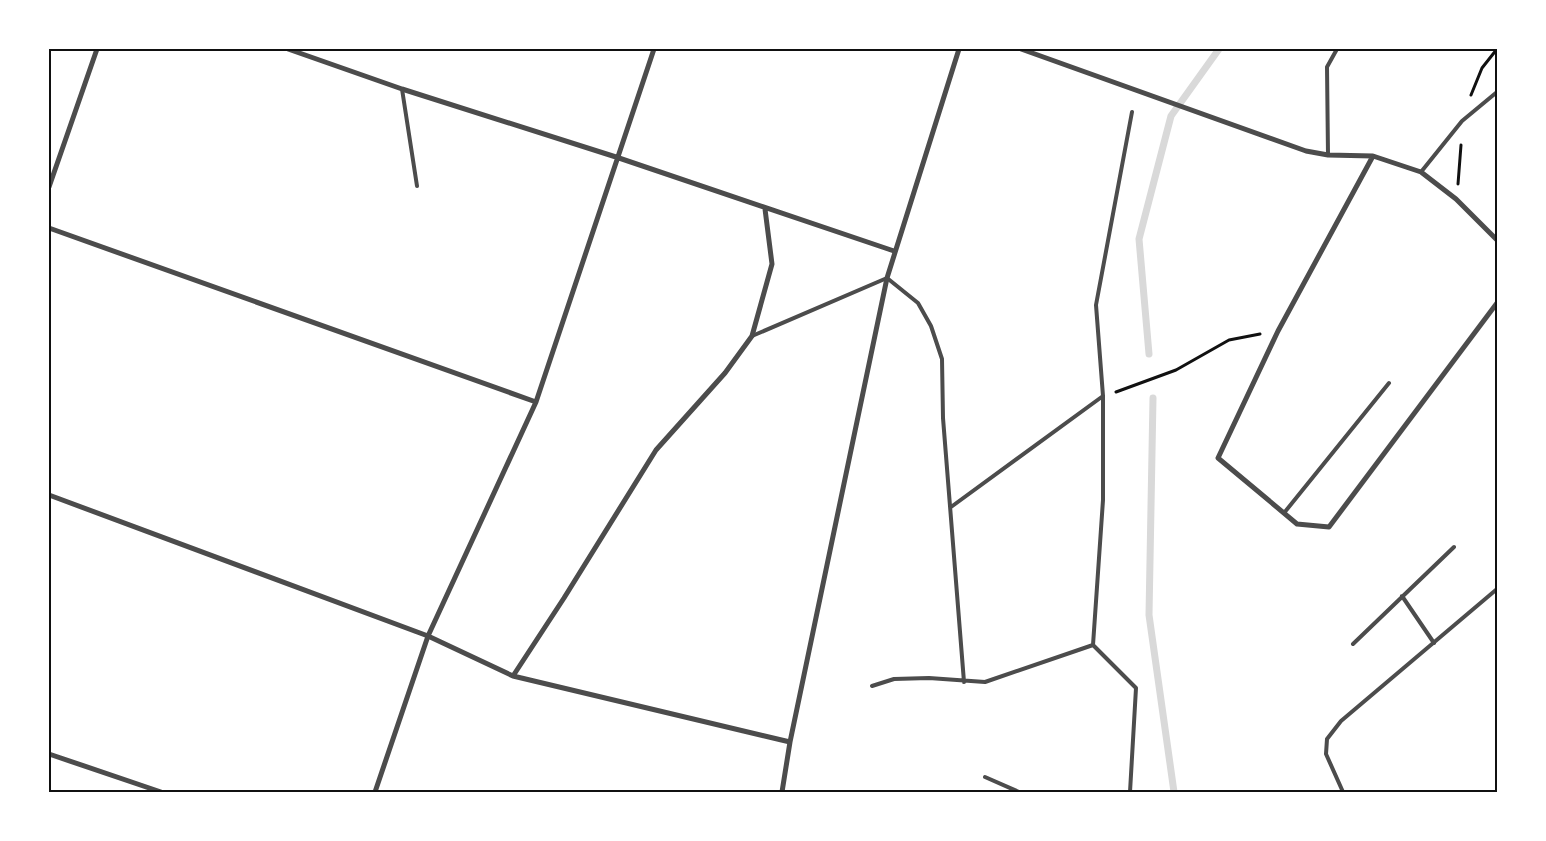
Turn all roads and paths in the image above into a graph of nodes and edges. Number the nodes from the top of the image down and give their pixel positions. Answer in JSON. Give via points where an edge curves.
{"nodes":[{"id":1,"x":97,"y":49,"type":"edge"},
{"id":2,"x":288,"y":49,"type":"edge"},
{"id":3,"x":654,"y":49,"type":"edge"},
{"id":4,"x":959,"y":49,"type":"edge"},
{"id":5,"x":1021,"y":49,"type":"edge"},
{"id":6,"x":1337,"y":49,"type":"edge"},
{"id":7,"x":402,"y":89,"type":"junction"},
{"id":8,"x":1497,"y":92,"type":"edge"},
{"id":9,"x":1132,"y":112,"type":"dead end"},
{"id":10,"x":1328,"y":155,"type":"junction"},
{"id":11,"x":1373,"y":156,"type":"junction"},
{"id":12,"x":616,"y":157,"type":"junction"},
{"id":13,"x":1421,"y":172,"type":"junction"},
{"id":14,"x":418,"y":186,"type":"dead end"},
{"id":15,"x":49,"y":187,"type":"edge"},
{"id":16,"x":765,"y":208,"type":"junction"},
{"id":17,"x":49,"y":228,"type":"edge"},
{"id":18,"x":1497,"y":240,"type":"edge"},
{"id":19,"x":894,"y":251,"type":"junction"},
{"id":20,"x":887,"y":278,"type":"junction"},
{"id":21,"x":1497,"y":303,"type":"edge"},
{"id":22,"x":1278,"y":331,"type":"junction"},
{"id":23,"x":752,"y":336,"type":"junction"},
{"id":24,"x":1389,"y":384,"type":"dead end"},
{"id":25,"x":1103,"y":396,"type":"junction"},
{"id":26,"x":536,"y":402,"type":"junction"},
{"id":27,"x":49,"y":495,"type":"edge"},
{"id":28,"x":951,"y":507,"type":"junction"},
{"id":29,"x":1284,"y":513,"type":"junction"},
{"id":30,"x":1454,"y":547,"type":"dead end"},
{"id":31,"x":1497,"y":589,"type":"edge"},
{"id":32,"x":1402,"y":596,"type":"junction"},
{"id":33,"x":428,"y":636,"type":"junction"},
{"id":34,"x":1434,"y":643,"type":"junction"},
{"id":35,"x":1093,"y":644,"type":"junction"},
{"id":36,"x":1353,"y":644,"type":"dead end"},
{"id":37,"x":513,"y":676,"type":"junction"},
{"id":38,"x":964,"y":682,"type":"junction"},
{"id":39,"x":872,"y":686,"type":"dead end"},
{"id":40,"x":790,"y":742,"type":"junction"},
{"id":41,"x":49,"y":754,"type":"edge"},
{"id":42,"x":985,"y":777,"type":"dead end"},
{"id":43,"x":140,"y":785,"type":"junction"},
{"id":44,"x":141,"y":792,"type":"edge"},
{"id":45,"x":161,"y":792,"type":"edge"},
{"id":46,"x":375,"y":792,"type":"edge"},
{"id":47,"x":782,"y":792,"type":"edge"},
{"id":48,"x":1019,"y":792,"type":"edge"},
{"id":49,"x":1130,"y":792,"type":"edge"},
{"id":50,"x":1343,"y":792,"type":"edge"}],
"edges":[{"from":1,"to":15,"type":"street"},
{"from":2,"to":7,"type":"street"},
{"from":3,"to":12,"type":"street"},
{"from":4,"to":19,"type":"street"},
{"from":5,"to":10,"type":"street","via":[[1306,151]]},
{"from":6,"to":10,"type":"lane","via":[[1327,67]]},
{"from":7,"to":12,"type":"street"},
{"from":7,"to":14,"type":"lane"},
{"from":8,"to":13,"type":"lane","via":[[1462,121]]},
{"from":9,"to":25,"type":"lane","via":[[1096,305]]},
{"from":10,"to":11,"type":"street"},
{"from":11,"to":13,"type":"street"},
{"from":11,"to":22,"type":"street"},
{"from":12,"to":16,"type":"street"},
{"from":12,"to":26,"type":"street"},
{"from":13,"to":18,"type":"street","via":[[1456,199]]},
{"from":16,"to":19,"type":"street"},
{"from":16,"to":23,"type":"street","via":[[772,264]]},
{"from":17,"to":26,"type":"street"},
{"from":19,"to":20,"type":"street"},
{"from":20,"to":23,"type":"lane"},
{"from":20,"to":28,"type":"lane","via":[[918,303],[931,326],[942,359],[943,418]]},
{"from":20,"to":40,"type":"street"},
{"from":21,"to":29,"type":"street","via":[[1329,527],[1297,524]]},
{"from":22,"to":25,"type":"path","via":[[1229,340],[1176,370]]},
{"from":22,"to":29,"type":"street","via":[[1218,458]]},
{"from":23,"to":37,"type":"street","via":[[725,373],[656,450]]},
{"from":24,"to":29,"type":"lane"},
{"from":25,"to":28,"type":"lane"},
{"from":25,"to":35,"type":"lane","via":[[1103,500]]},
{"from":26,"to":33,"type":"street"},
{"from":27,"to":33,"type":"street"},
{"from":28,"to":38,"type":"lane"},
{"from":30,"to":32,"type":"lane"},
{"from":31,"to":34,"type":"lane"},
{"from":32,"to":34,"type":"lane"},
{"from":32,"to":36,"type":"lane"},
{"from":33,"to":37,"type":"street"},
{"from":33,"to":46,"type":"street"},
{"from":34,"to":50,"type":"lane","via":[[1341,721],[1326,739],[1326,754]]},
{"from":35,"to":38,"type":"lane","via":[[985,682]]},
{"from":35,"to":49,"type":"lane","via":[[1136,688]]},
{"from":37,"to":40,"type":"street"},
{"from":38,"to":39,"type":"lane","via":[[894,679]]},
{"from":40,"to":47,"type":"street"},
{"from":41,"to":43,"type":"street"},
{"from":42,"to":48,"type":"lane"},
{"from":43,"to":44,"type":"lane"},
{"from":43,"to":45,"type":"street"}]}
